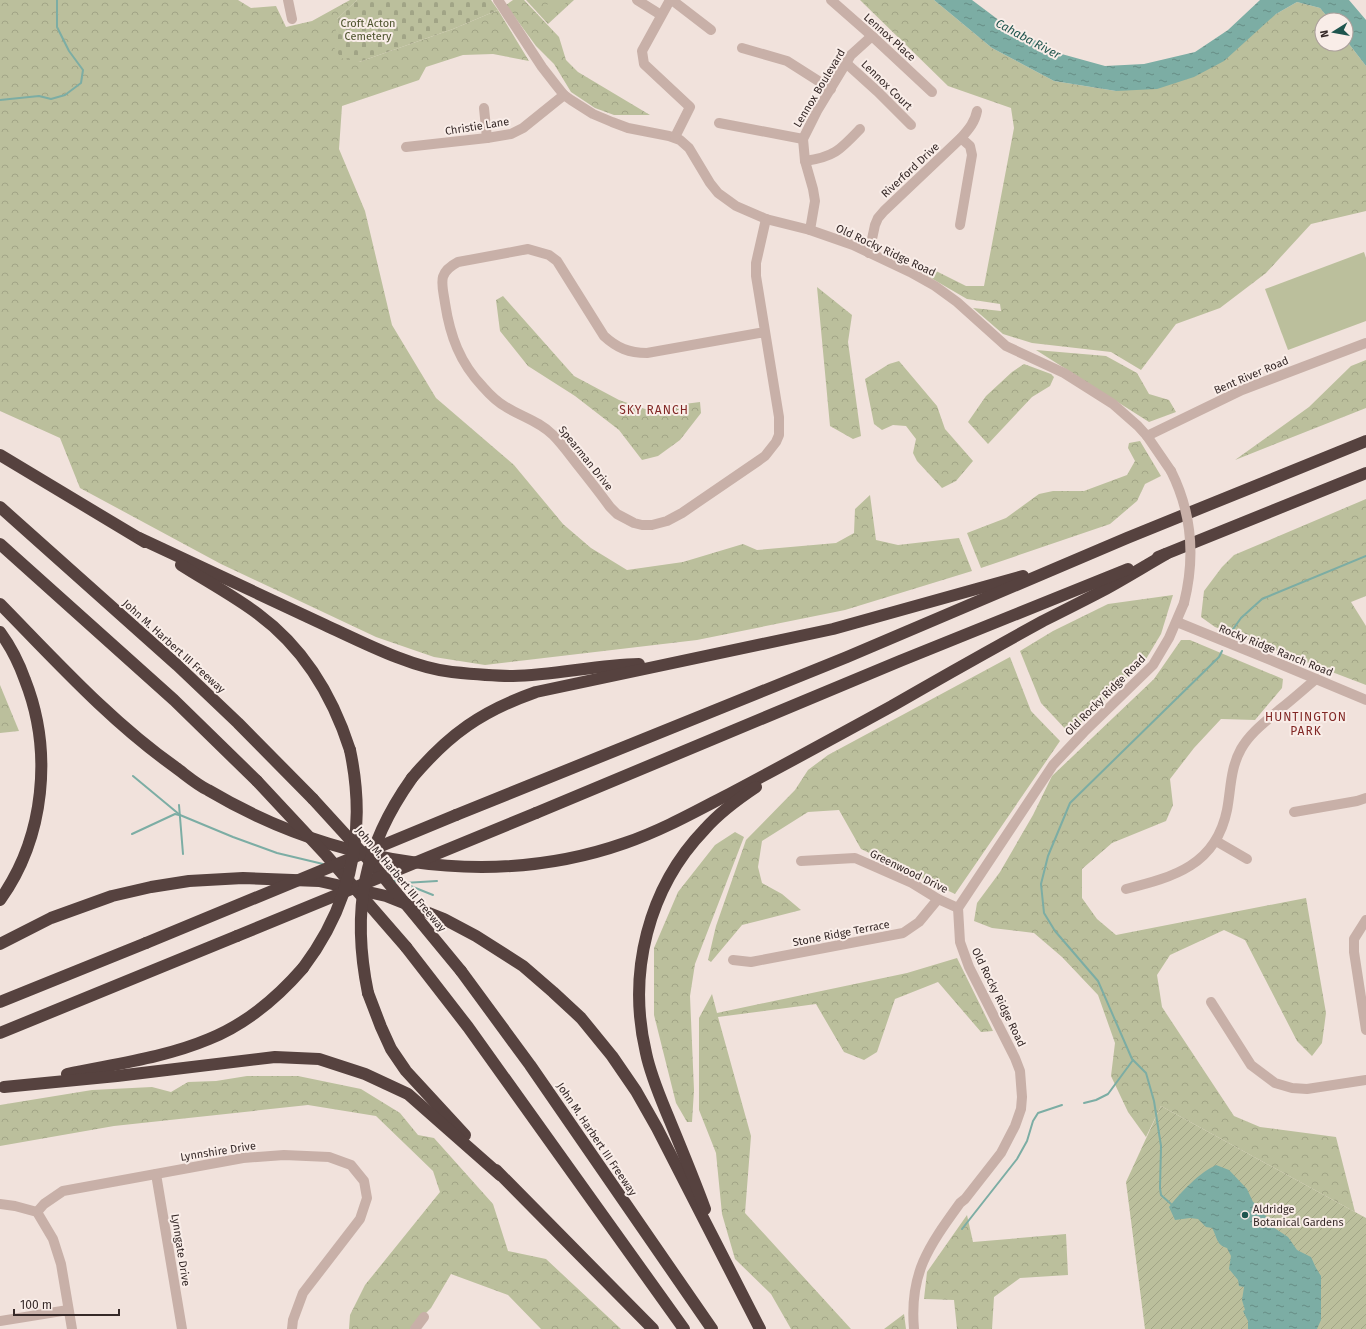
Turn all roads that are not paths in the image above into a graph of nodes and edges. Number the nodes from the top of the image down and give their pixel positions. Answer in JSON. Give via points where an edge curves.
{"nodes":[{"id":1,"x":288,"y":0,"type":"edge"},
{"id":2,"x":498,"y":0,"type":"edge"},
{"id":3,"x":637,"y":0,"type":"edge"},
{"id":4,"x":671,"y":0,"type":"edge"},
{"id":5,"x":831,"y":0,"type":"edge"},
{"id":6,"x":662,"y":15,"type":"junction"},
{"id":7,"x":292,"y":19,"type":"dead end"},
{"id":8,"x":712,"y":30,"type":"dead end"},
{"id":9,"x":872,"y":36,"type":"junction"},
{"id":10,"x":742,"y":48,"type":"dead end"},
{"id":11,"x":846,"y":63,"type":"junction"},
{"id":12,"x":831,"y":89,"type":"junction"},
{"id":13,"x":932,"y":92,"type":"dead end"},
{"id":14,"x":564,"y":95,"type":"junction"},
{"id":15,"x":484,"y":108,"type":"dead end"},
{"id":16,"x":978,"y":111,"type":"dead end"},
{"id":17,"x":719,"y":123,"type":"dead end"},
{"id":18,"x":911,"y":125,"type":"dead end"},
{"id":19,"x":860,"y":129,"type":"dead end"},
{"id":20,"x":487,"y":138,"type":"junction"},
{"id":21,"x":675,"y":138,"type":"junction"},
{"id":22,"x":961,"y":138,"type":"junction"},
{"id":23,"x":803,"y":139,"type":"junction"},
{"id":24,"x":406,"y":147,"type":"dead end"},
{"id":25,"x":805,"y":160,"type":"junction"},
{"id":26,"x":766,"y":219,"type":"junction"},
{"id":27,"x":960,"y":225,"type":"dead end"},
{"id":28,"x":810,"y":230,"type":"junction"},
{"id":29,"x":869,"y":253,"type":"junction"},
{"id":30,"x":765,"y":332,"type":"junction"},
{"id":31,"x":1366,"y":343,"type":"edge"},
{"id":32,"x":1148,"y":436,"type":"junction"},
{"id":33,"x":1366,"y":441,"type":"edge"},
{"id":34,"x":0,"y":455,"type":"edge"},
{"id":35,"x":1366,"y":473,"type":"edge"},
{"id":36,"x":0,"y":507,"type":"edge"},
{"id":37,"x":139,"y":538,"type":"junction"},
{"id":38,"x":0,"y":544,"type":"edge"},
{"id":39,"x":1166,"y":554,"type":"junction"},
{"id":40,"x":1078,"y":559,"type":"junction"},
{"id":41,"x":0,"y":604,"type":"edge"},
{"id":42,"x":1176,"y":622,"type":"junction"},
{"id":43,"x":0,"y":632,"type":"edge"},
{"id":44,"x":670,"y":662,"type":"junction"},
{"id":45,"x":1316,"y":679,"type":"junction"},
{"id":46,"x":1366,"y":700,"type":"edge"},
{"id":47,"x":804,"y":755,"type":"junction"},
{"id":48,"x":1363,"y":801,"type":"edge"},
{"id":49,"x":1294,"y":812,"type":"dead end"},
{"id":50,"x":1216,"y":841,"type":"junction"},
{"id":51,"x":1247,"y":859,"type":"dead end"},
{"id":52,"x":801,"y":861,"type":"dead end"},
{"id":53,"x":1126,"y":889,"type":"dead end"},
{"id":54,"x":938,"y":899,"type":"junction"},
{"id":55,"x":0,"y":900,"type":"edge"},
{"id":56,"x":958,"y":908,"type":"junction"},
{"id":57,"x":1366,"y":920,"type":"edge"},
{"id":58,"x":0,"y":944,"type":"edge"},
{"id":59,"x":733,"y":960,"type":"dead end"},
{"id":60,"x":0,"y":1002,"type":"edge"},
{"id":61,"x":1211,"y":1002,"type":"dead end"},
{"id":62,"x":1366,"y":1030,"type":"edge"},
{"id":63,"x":0,"y":1033,"type":"edge"},
{"id":64,"x":1366,"y":1080,"type":"edge"},
{"id":65,"x":2,"y":1088,"type":"edge"},
{"id":66,"x":156,"y":1174,"type":"junction"},
{"id":67,"x":500,"y":1175,"type":"junction"},
{"id":68,"x":0,"y":1204,"type":"edge"},
{"id":69,"x":38,"y":1212,"type":"junction"},
{"id":70,"x":730,"y":1270,"type":"junction"},
{"id":71,"x":68,"y":1310,"type":"junction"},
{"id":72,"x":424,"y":1317,"type":"dead end"},
{"id":73,"x":0,"y":1321,"type":"edge"},
{"id":74,"x":72,"y":1329,"type":"edge"},
{"id":75,"x":182,"y":1329,"type":"edge"},
{"id":76,"x":292,"y":1329,"type":"edge"},
{"id":77,"x":415,"y":1329,"type":"edge"},
{"id":78,"x":653,"y":1329,"type":"edge"},
{"id":79,"x":684,"y":1329,"type":"edge"},
{"id":80,"x":712,"y":1329,"type":"edge"},
{"id":81,"x":760,"y":1329,"type":"edge"},
{"id":82,"x":914,"y":1329,"type":"edge"}],
"edges":[{"from":1,"to":7,"type":"street"},
{"from":2,"to":14,"type":"street","name":"Old Rocky Ridge Road","via":[[542,67]]},
{"from":3,"to":6,"type":"street"},
{"from":4,"to":6,"type":"street"},
{"from":4,"to":8,"type":"street"},
{"from":5,"to":9,"type":"street","name":"Lennox Place"},
{"from":6,"to":21,"type":"street","via":[[642,51],[644,64],[690,107]]},
{"from":9,"to":11,"type":"street","name":"Lennox Boulevard"},
{"from":9,"to":13,"type":"street","name":"Lennox Place"},
{"from":10,"to":12,"type":"street","via":[[787,61]]},
{"from":11,"to":12,"type":"street","name":"Lennox Boulevard"},
{"from":11,"to":18,"type":"street","name":"Lennox Court"},
{"from":12,"to":23,"type":"street","name":"Lennox Boulevard"},
{"from":14,"to":20,"type":"street","name":"Christie Lane","via":[[517,131]]},
{"from":14,"to":21,"type":"street","name":"Old Rocky Ridge Road","via":[[593,114],[612,122]]},
{"from":15,"to":20,"type":"street"},
{"from":16,"to":22,"type":"street","name":"Riverford Drive","via":[[971,127]]},
{"from":17,"to":23,"type":"street"},
{"from":19,"to":25,"type":"street","via":[[833,153],[820,159]]},
{"from":20,"to":24,"type":"street","name":"Christie Lane"},
{"from":21,"to":26,"type":"street","name":"Old Rocky Ridge Road","via":[[685,143],[714,188],[725,199]]},
{"from":22,"to":27,"type":"street","via":[[970,146],[972,154]]},
{"from":22,"to":29,"type":"street","name":"Riverford Drive","via":[[878,218]]},
{"from":23,"to":25,"type":"street","name":"Lennox Boulevard"},
{"from":25,"to":28,"type":"street","name":"Lennox Boulevard","via":[[815,201]]},
{"from":26,"to":28,"type":"street","name":"Old Rocky Ridge Road"},
{"from":26,"to":30,"type":"street","name":"Spearman Drive","via":[[756,262]]},
{"from":28,"to":29,"type":"street","name":"Old Rocky Ridge Road"},
{"from":29,"to":32,"type":"street","name":"Old Rocky Ridge Road","via":[[935,286],[1006,346],[1052,366],[1084,384],[1125,414]]},
{"from":30,"to":30,"type":"street","name":"Spearman Drive","via":[[780,427],[776,442],[765,456],[682,513],[660,523],[642,525],[617,514],[610,507],[549,431],[500,404],[472,374],[458,352],[450,331],[443,274],[458,262],[528,249],[549,255],[557,262],[604,336],[626,350],[636,353]]},
{"from":31,"to":32,"type":"street","name":"Bent River Road","via":[[1242,390]]},
{"from":32,"to":42,"type":"street","name":"Old Rocky Ridge Road","bridge":true,"via":[[1171,471],[1183,500],[1189,530],[1189,576],[1184,603]]},
{"from":33,"to":40,"type":"highway"},
{"from":34,"to":37,"type":"highway"},
{"from":35,"to":39,"type":"highway"},
{"from":36,"to":80,"type":"highway","name":"John M. Harbert III Freeway","bridge":true,"via":[[238,723],[376,868],[461,971],[530,1065]]},
{"from":37,"to":44,"type":"highway","via":[[381,650],[417,664],[450,672],[514,676],[620,664]]},
{"from":37,"to":65,"type":"highway","bridge":true,"via":[[258,614],[289,641],[325,689],[350,750],[356,785],[358,804],[351,870],[345,891],[314,954],[278,994],[245,1020],[209,1039],[180,1050]]},
{"from":38,"to":79,"type":"highway","bridge":true,"via":[[174,700],[257,781],[326,854],[406,947],[468,1027]]},
{"from":39,"to":47,"type":"highway"},
{"from":39,"to":63,"type":"highway","bridge":true,"via":[[1034,606]]},
{"from":40,"to":44,"type":"highway","via":[[833,629]]},
{"from":40,"to":60,"type":"highway","bridge":true,"via":[[832,663]]},
{"from":41,"to":47,"type":"highway","via":[[83,689],[149,749],[205,789],[253,815],[290,830],[334,846],[391,859],[446,866],[494,867],[576,857],[624,843],[677,822]]},
{"from":42,"to":45,"type":"street","name":"Rocky Ridge Ranch Road"},
{"from":42,"to":56,"type":"street","name":"Old Rocky Ridge Road","via":[[1153,665],[1053,765]]},
{"from":43,"to":55,"type":"highway","via":[[16,656],[31,696],[42,756],[40,795],[34,824],[18,871]]},
{"from":44,"to":67,"type":"highway","bridge":true,"via":[[536,692],[487,713],[445,742],[430,756],[399,796],[375,843],[367,870],[360,928],[368,993],[391,1049],[406,1071]]},
{"from":45,"to":46,"type":"street","name":"Rocky Ridge Ranch Road"},
{"from":45,"to":50,"type":"street","via":[[1253,732],[1241,748],[1230,778],[1227,810]]},
{"from":47,"to":70,"type":"highway","via":[[721,813],[693,842],[663,888],[648,927],[642,952],[638,996],[646,1054],[657,1088]]},
{"from":48,"to":49,"type":"street"},
{"from":50,"to":51,"type":"street"},
{"from":50,"to":53,"type":"street","via":[[1197,862],[1185,870]]},
{"from":52,"to":54,"type":"street","name":"Greenwood Drive","via":[[854,858],[912,883]]},
{"from":54,"to":56,"type":"street","name":"Greenwood Drive"},
{"from":54,"to":59,"type":"street","name":"Stone Ridge Terrace","via":[[919,922],[903,934],[751,962]]},
{"from":56,"to":82,"type":"street","name":"Old Rocky Ridge Road","via":[[960,942],[967,961],[1020,1071],[1021,1109],[1001,1153],[934,1239],[920,1267],[915,1287]]},
{"from":57,"to":62,"type":"street","via":[[1354,938],[1354,952]]},
{"from":58,"to":70,"type":"highway","via":[[51,918],[112,896],[189,881],[243,878],[319,881],[386,896],[444,919],[523,966],[596,1036],[643,1103]]},
{"from":61,"to":64,"type":"street","via":[[1251,1064],[1275,1083],[1307,1089]]},
{"from":65,"to":67,"type":"highway","via":[[275,1057],[319,1059],[365,1074],[408,1094]]},
{"from":66,"to":69,"type":"street","name":"Lynnshire Drive","via":[[63,1191],[44,1204]]},
{"from":66,"to":75,"type":"street","name":"Lynngate Drive"},
{"from":66,"to":76,"type":"street","name":"Lynnshire Drive","via":[[243,1158],[284,1155],[329,1157],[351,1165],[364,1181],[368,1198],[360,1219],[303,1293]]},
{"from":67,"to":78,"type":"highway"},
{"from":68,"to":69,"type":"street"},
{"from":69,"to":71,"type":"street","via":[[53,1239],[61,1264]]},
{"from":70,"to":81,"type":"highway"},
{"from":71,"to":73,"type":"street"},
{"from":71,"to":74,"type":"street"},
{"from":72,"to":77,"type":"street"}]}
